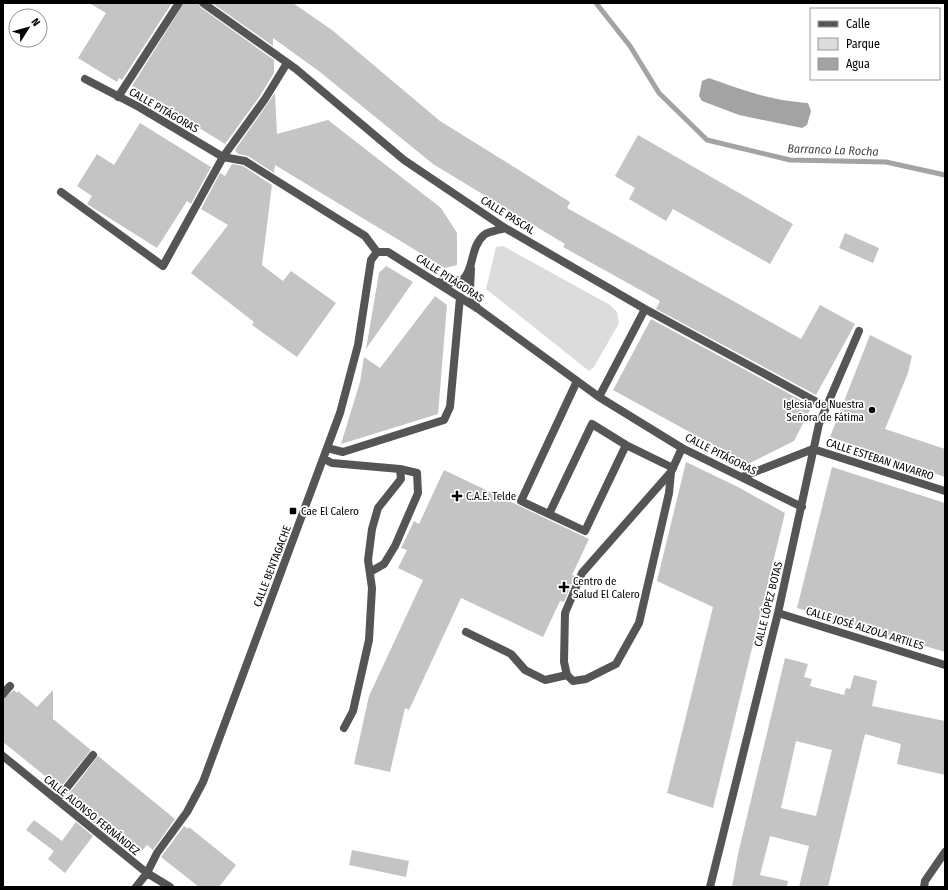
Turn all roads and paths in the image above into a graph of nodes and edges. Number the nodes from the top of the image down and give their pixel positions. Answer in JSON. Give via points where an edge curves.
{"nodes":[{"id":1,"x":179,"y":3,"type":"edge"},
{"id":2,"x":203,"y":3,"type":"edge"},
{"id":3,"x":287,"y":63,"type":"junction"},
{"id":4,"x":85,"y":79,"type":"dead end"},
{"id":5,"x":118,"y":97,"type":"junction"},
{"id":6,"x":223,"y":157,"type":"junction"},
{"id":7,"x":61,"y":192,"type":"dead end"},
{"id":8,"x":505,"y":228,"type":"junction"},
{"id":9,"x":377,"y":252,"type":"junction"},
{"id":10,"x":471,"y":269,"type":"junction"},
{"id":11,"x":436,"y":282,"type":"junction"},
{"id":12,"x":460,"y":297,"type":"junction"},
{"id":13,"x":477,"y":308,"type":"junction"},
{"id":14,"x":644,"y":309,"type":"junction"},
{"id":15,"x":859,"y":331,"type":"dead end"},
{"id":16,"x":577,"y":381,"type":"junction"},
{"id":17,"x":599,"y":397,"type":"junction"},
{"id":18,"x":826,"y":407,"type":"junction"},
{"id":19,"x":626,"y":445,"type":"junction"},
{"id":20,"x":328,"y":448,"type":"junction"},
{"id":21,"x":682,"y":448,"type":"junction"},
{"id":22,"x":813,"y":449,"type":"junction"},
{"id":23,"x":324,"y":459,"type":"junction"},
{"id":24,"x":400,"y":469,"type":"junction"},
{"id":25,"x":672,"y":470,"type":"junction"},
{"id":26,"x":742,"y":477,"type":"junction"},
{"id":27,"x":945,"y":491,"type":"edge"},
{"id":28,"x":802,"y":507,"type":"junction"},
{"id":29,"x":549,"y":514,"type":"junction"},
{"id":30,"x":370,"y":572,"type":"junction"},
{"id":31,"x":778,"y":613,"type":"junction"},
{"id":32,"x":466,"y":632,"type":"dead end"},
{"id":33,"x":945,"y":665,"type":"edge"},
{"id":34,"x":567,"y":675,"type":"junction"},
{"id":35,"x":10,"y":686,"type":"dead end"},
{"id":36,"x":3,"y":694,"type":"edge"},
{"id":37,"x":344,"y":728,"type":"dead end"},
{"id":38,"x":93,"y":755,"type":"dead end"},
{"id":39,"x":3,"y":756,"type":"edge"},
{"id":40,"x":57,"y":800,"type":"junction"},
{"id":41,"x":945,"y":852,"type":"edge"},
{"id":42,"x":147,"y":873,"type":"junction"},
{"id":43,"x":136,"y":887,"type":"edge"},
{"id":44,"x":170,"y":887,"type":"edge"},
{"id":45,"x":710,"y":887,"type":"edge"},
{"id":46,"x":924,"y":887,"type":"edge"}],
"edges":[{"from":1,"to":5,"type":"street"},
{"from":2,"to":3,"type":"street","name":"CALLE PASCAL"},
{"from":3,"to":6,"type":"street","via":[[265,99]]},
{"from":3,"to":8,"type":"street","name":"CALLE PASCAL","via":[[404,160]]},
{"from":4,"to":5,"type":"street","name":"CALLE PITÁGORAS"},
{"from":5,"to":6,"type":"street","name":"CALLE PITÁGORAS"},
{"from":6,"to":7,"type":"street","via":[[162,266]]},
{"from":6,"to":9,"type":"street","name":"CALLE PITÁGORAS","via":[[245,161],[365,236]]},
{"from":8,"to":10,"type":"street","via":[[485,234],[477,247]]},
{"from":8,"to":14,"type":"street","name":"CALLE PASCAL"},
{"from":9,"to":11,"type":"street","name":"CALLE PITÁGORAS","via":[[388,252]]},
{"from":9,"to":20,"type":"street","name":"CALLE BENTAGACHE","via":[[371,260],[358,345]]},
{"from":10,"to":11,"type":"street","via":[[460,282]]},
{"from":10,"to":13,"type":"street","via":[[470,289]]},
{"from":11,"to":12,"type":"street","name":"CALLE PITÁGORAS"},
{"from":12,"to":13,"type":"street","name":"CALLE PITÁGORAS"},
{"from":12,"to":20,"type":"street","via":[[450,407],[444,420],[343,452]]},
{"from":13,"to":16,"type":"street","name":"CALLE PITÁGORAS"},
{"from":14,"to":17,"type":"street"},
{"from":14,"to":18,"type":"street","name":"CALLE PASCAL"},
{"from":15,"to":18,"type":"street","name":"CALLE LÓPEZ BOTAS"},
{"from":16,"to":17,"type":"street","name":"CALLE PITÁGORAS"},
{"from":16,"to":29,"type":"street","via":[[521,501]]},
{"from":17,"to":21,"type":"street","name":"CALLE PITÁGORAS"},
{"from":18,"to":22,"type":"street","name":"CALLE LÓPEZ BOTAS"},
{"from":19,"to":25,"type":"street"},
{"from":19,"to":29,"type":"street","via":[[585,531]]},
{"from":19,"to":29,"type":"street","via":[[592,424]]},
{"from":20,"to":23,"type":"street","name":"CALLE BENTAGACHE"},
{"from":21,"to":25,"type":"street"},
{"from":21,"to":26,"type":"street","name":"CALLE PITÁGORAS"},
{"from":22,"to":26,"type":"street","name":"CALLE ESTEBAN NAVARRO"},
{"from":22,"to":27,"type":"street","name":"CALLE ESTEBAN NAVARRO"},
{"from":22,"to":28,"type":"street","name":"CALLE LÓPEZ BOTAS"},
{"from":23,"to":24,"type":"street","via":[[332,463]]},
{"from":23,"to":42,"type":"street","name":"CALLE BENTAGACHE","via":[[203,782],[187,812],[157,853]]},
{"from":24,"to":30,"type":"street","via":[[401,479],[378,508],[368,560]]},
{"from":24,"to":30,"type":"street","via":[[417,473],[418,494],[395,546],[384,564]]},
{"from":25,"to":34,"type":"street","via":[[582,573],[565,613],[564,662]]},
{"from":25,"to":34,"type":"street","via":[[639,623],[616,664],[586,680],[574,681]]},
{"from":26,"to":28,"type":"street","name":"CALLE PITÁGORAS"},
{"from":28,"to":31,"type":"street","name":"CALLE LÓPEZ BOTAS"},
{"from":30,"to":37,"type":"street","via":[[372,588],[369,640],[353,711]]},
{"from":31,"to":33,"type":"street","name":"CALLE JOSÉ ALZOLA ARTILES"},
{"from":31,"to":45,"type":"street","name":"CALLE LÓPEZ BOTAS"},
{"from":32,"to":34,"type":"street","via":[[511,654],[525,670],[545,680]]},
{"from":35,"to":36,"type":"street"},
{"from":38,"to":40,"type":"street"},
{"from":39,"to":40,"type":"street","name":"CALLE ALONSO FERNÁNDEZ"},
{"from":40,"to":42,"type":"street","name":"CALLE ALONSO FERNÁNDEZ"},
{"from":41,"to":46,"type":"street","via":[[925,881]]},
{"from":42,"to":43,"type":"street","name":"CALLE BENTAGACHE"},
{"from":42,"to":44,"type":"street","name":"CALLE ALONSO FERNÁNDEZ"}]}
